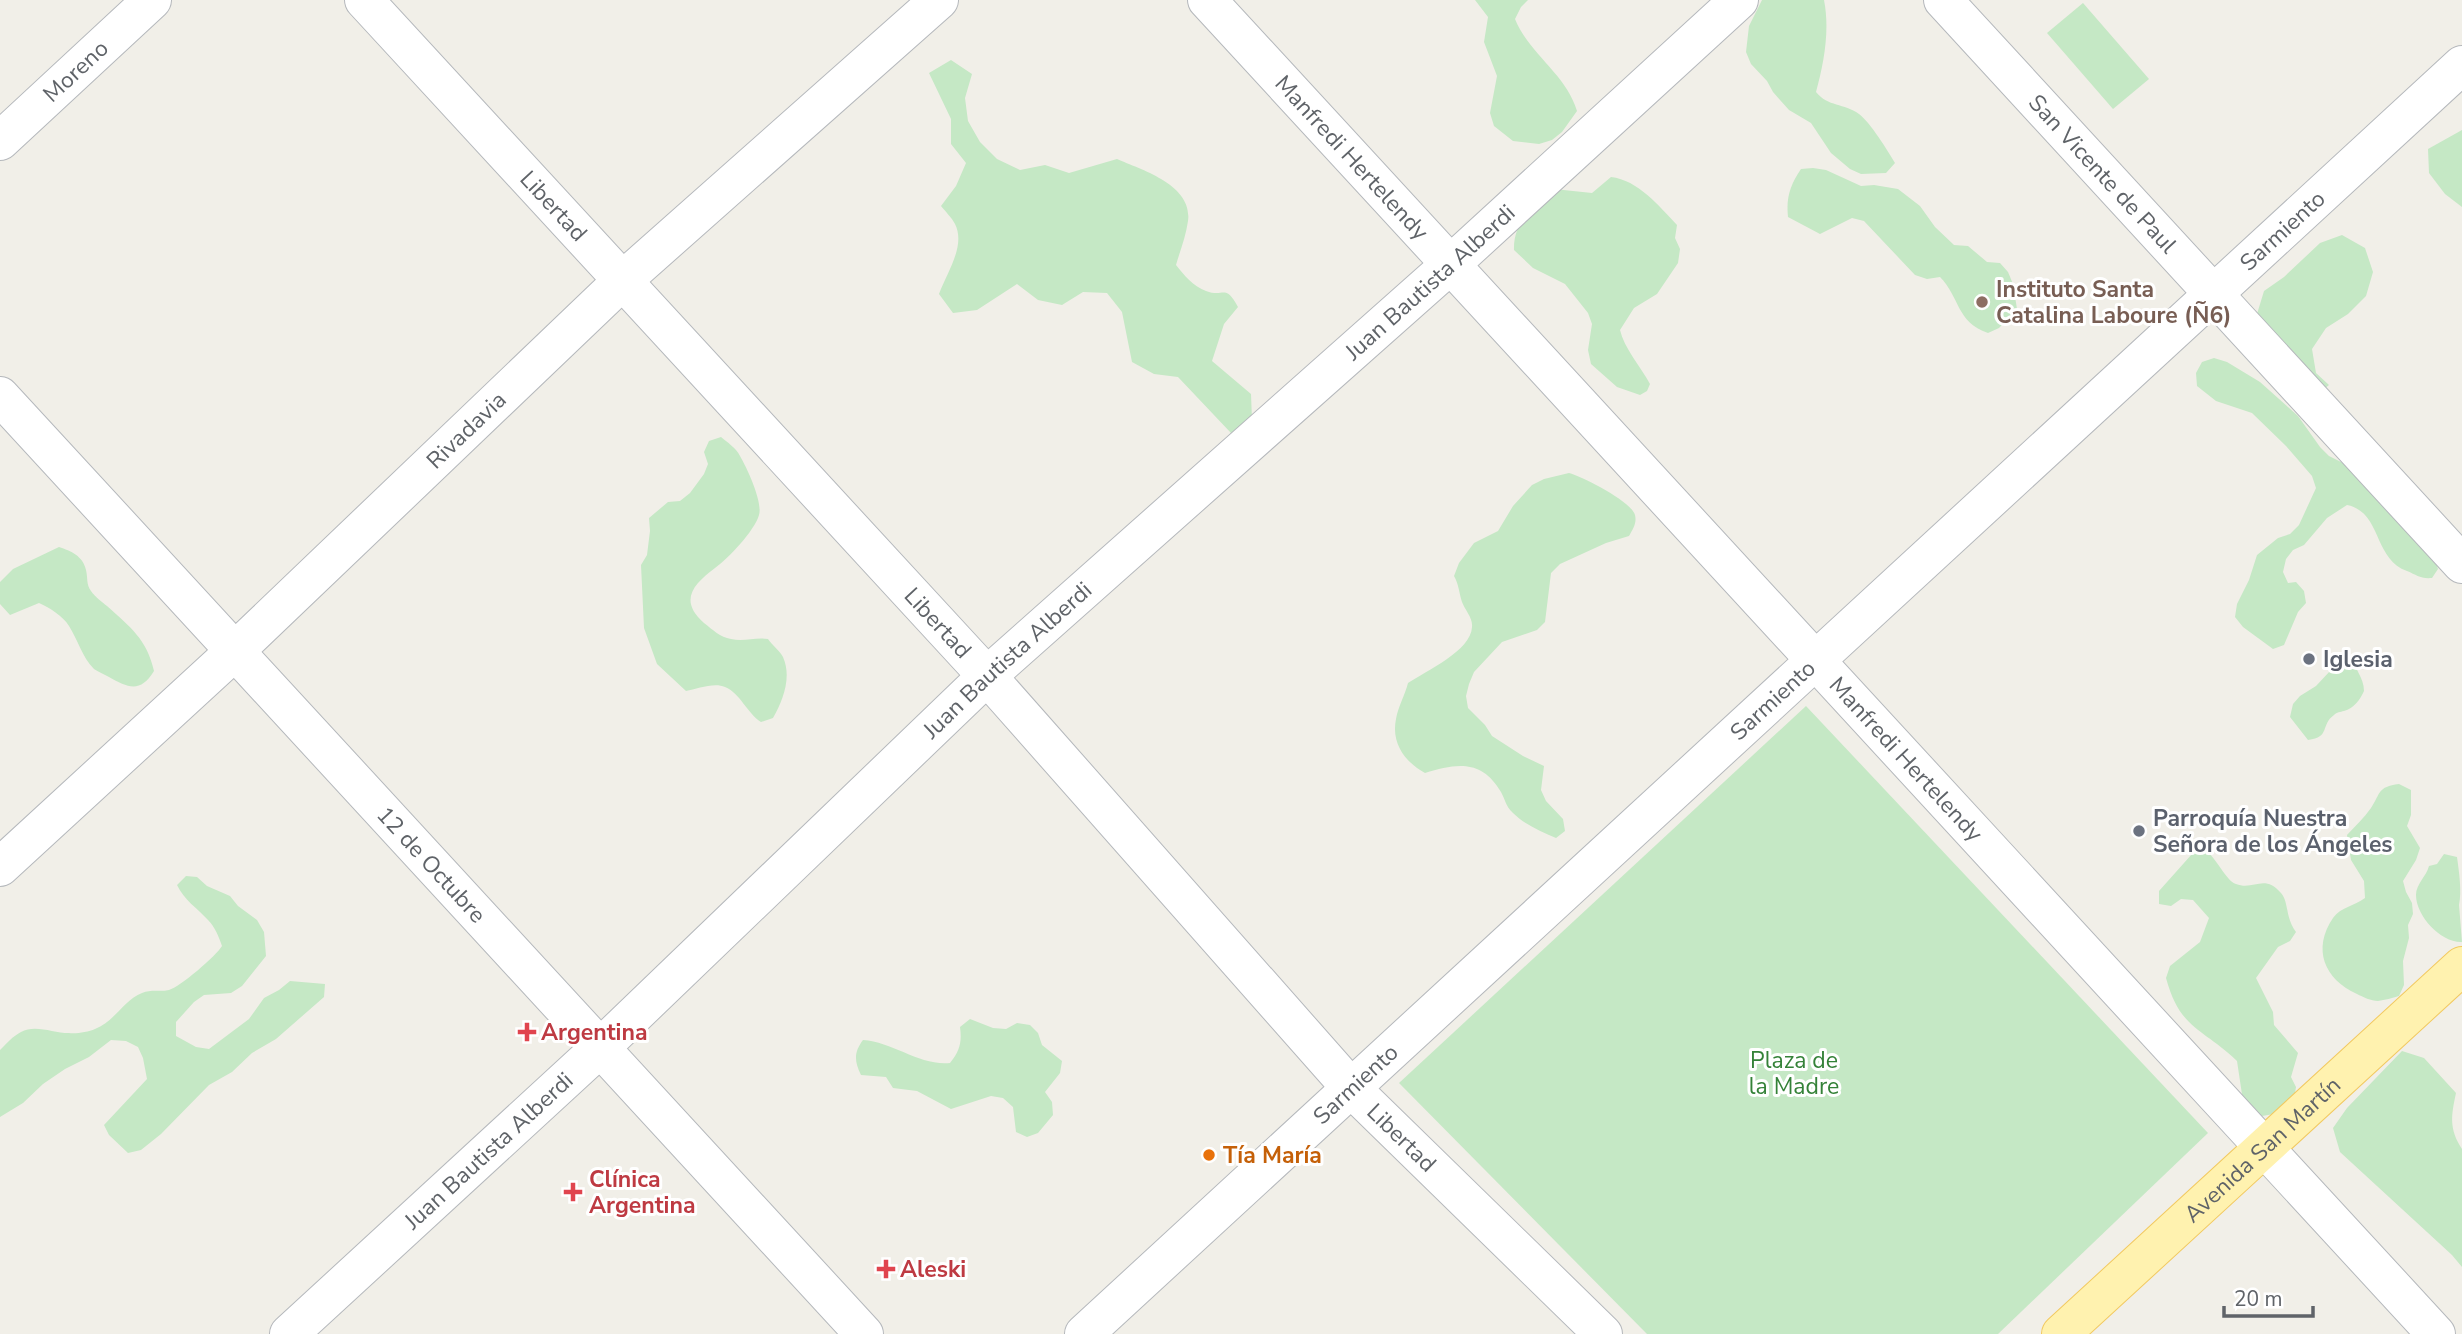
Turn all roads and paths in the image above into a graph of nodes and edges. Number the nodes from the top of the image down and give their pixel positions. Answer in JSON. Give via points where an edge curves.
{"nodes":[{"id":1,"x":152,"y":0,"type":"edge"},
{"id":2,"x":363,"y":0,"type":"edge"},
{"id":3,"x":939,"y":0,"type":"edge"},
{"id":4,"x":1207,"y":0,"type":"edge"},
{"id":5,"x":1739,"y":0,"type":"edge"},
{"id":6,"x":1942,"y":0,"type":"edge"},
{"id":7,"x":2462,"y":65,"type":"edge"},
{"id":8,"x":0,"y":141,"type":"edge"},
{"id":9,"x":1451,"y":264,"type":"junction"},
{"id":10,"x":622,"y":281,"type":"junction"},
{"id":11,"x":2213,"y":294,"type":"junction"},
{"id":12,"x":0,"y":396,"type":"edge"},
{"id":13,"x":2462,"y":564,"type":"edge"},
{"id":14,"x":235,"y":651,"type":"junction"},
{"id":15,"x":1815,"y":660,"type":"junction"},
{"id":16,"x":987,"y":676,"type":"junction"},
{"id":17,"x":0,"y":867,"type":"edge"},
{"id":18,"x":2462,"y":966,"type":"edge"},
{"id":19,"x":600,"y":1048,"type":"junction"},
{"id":20,"x":1351,"y":1088,"type":"junction"},
{"id":21,"x":2264,"y":1147,"type":"junction"},
{"id":22,"x":289,"y":1334,"type":"edge"},
{"id":23,"x":864,"y":1334,"type":"edge"},
{"id":24,"x":1084,"y":1334,"type":"edge"},
{"id":25,"x":1603,"y":1334,"type":"edge"},
{"id":26,"x":2061,"y":1334,"type":"edge"},
{"id":27,"x":2436,"y":1334,"type":"edge"}],
"edges":[{"from":1,"to":8,"type":"street","name":"Moreno"},
{"from":2,"to":10,"type":"street","name":"Libertad"},
{"from":3,"to":10,"type":"street","name":"Rivadavia"},
{"from":4,"to":9,"type":"street","name":"Manfredi Hertelendy"},
{"from":5,"to":9,"type":"street","name":"Juan Bautista Alberdi"},
{"from":6,"to":11,"type":"street","name":"San Vicente de Paul"},
{"from":7,"to":11,"type":"street","name":"Sarmiento"},
{"from":9,"to":15,"type":"street","name":"Manfredi Hertelendy"},
{"from":9,"to":16,"type":"street","name":"Juan Bautista Alberdi"},
{"from":10,"to":14,"type":"street","name":"Rivadavia"},
{"from":10,"to":16,"type":"street","name":"Libertad"},
{"from":11,"to":13,"type":"street","name":"San Vicente de Paul"},
{"from":11,"to":15,"type":"street","name":"Sarmiento"},
{"from":12,"to":14,"type":"street","name":"12 de Octubre"},
{"from":14,"to":17,"type":"street","name":"Rivadavia"},
{"from":14,"to":19,"type":"street","name":"12 de Octubre"},
{"from":15,"to":20,"type":"street","name":"Sarmiento"},
{"from":15,"to":21,"type":"street","name":"Manfredi Hertelendy"},
{"from":16,"to":19,"type":"street","name":"Juan Bautista Alberdi"},
{"from":16,"to":20,"type":"street","name":"Libertad"},
{"from":18,"to":21,"type":"main road","name":"Avenida San Martín"},
{"from":19,"to":22,"type":"street","name":"Juan Bautista Alberdi"},
{"from":19,"to":23,"type":"street","name":"12 de Octubre"},
{"from":20,"to":24,"type":"street","name":"Sarmiento"},
{"from":20,"to":25,"type":"street","name":"Libertad"},
{"from":21,"to":26,"type":"main road","name":"Avenida San Martín"},
{"from":21,"to":27,"type":"street","name":"Manfredi Hertelendy"}]}
